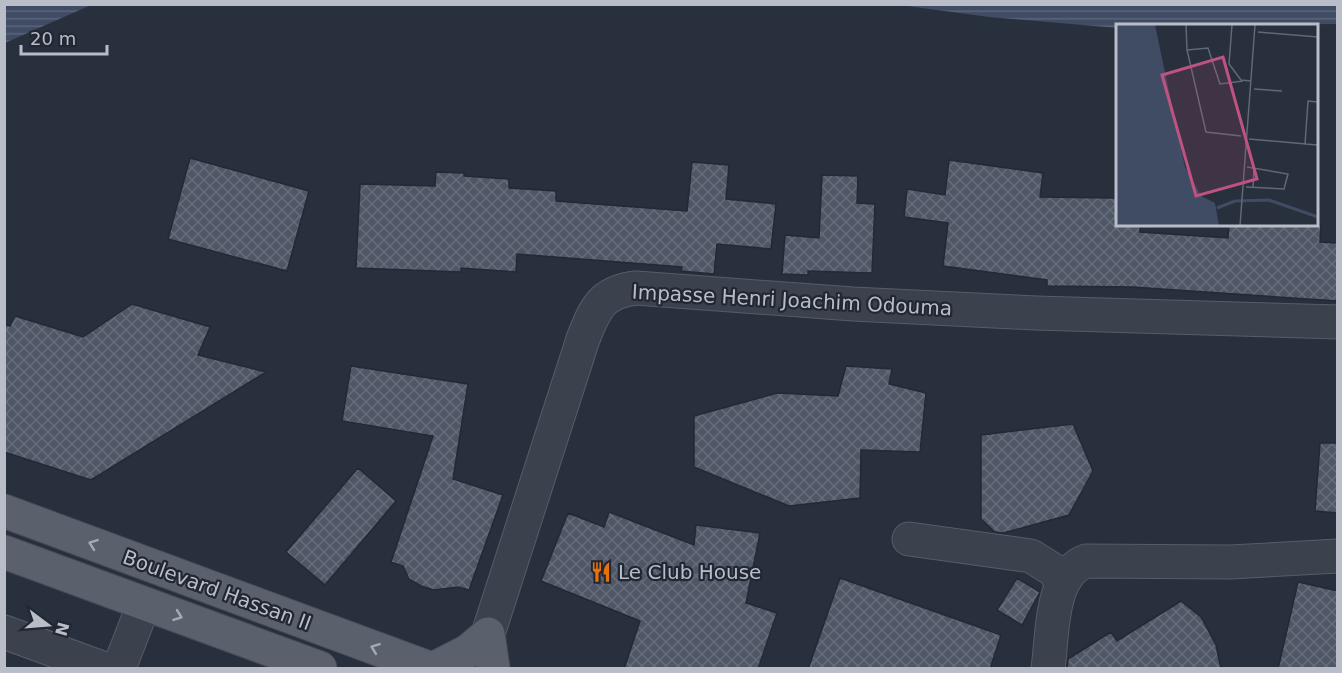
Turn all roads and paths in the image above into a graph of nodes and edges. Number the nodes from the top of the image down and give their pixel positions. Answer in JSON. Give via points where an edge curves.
{"nodes":[{"id":1,"x":1338,"y":322,"type":"edge"},
{"id":2,"x":4,"y":511,"type":"edge"},
{"id":3,"x":909,"y":539,"type":"dead end"},
{"id":4,"x":4,"y":552,"type":"edge"},
{"id":5,"x":1338,"y":556,"type":"edge"},
{"id":6,"x":1062,"y":585,"type":"junction"},
{"id":7,"x":144,"y":604,"type":"junction"},
{"id":8,"x":4,"y":632,"type":"edge"},
{"id":9,"x":488,"y":634,"type":"junction"},
{"id":10,"x":102,"y":669,"type":"edge"},
{"id":11,"x":119,"y":669,"type":"edge"},
{"id":12,"x":320,"y":669,"type":"edge"},
{"id":13,"x":429,"y":669,"type":"edge"},
{"id":14,"x":435,"y":669,"type":"edge"},
{"id":15,"x":493,"y":669,"type":"edge"},
{"id":16,"x":1048,"y":669,"type":"edge"}],
"edges":[{"from":1,"to":9,"type":"street","name":"Impasse Henri Joachim Odouma","via":[[1016,312],[636,288],[612,293],[594,310],[583,339]]},
{"from":13,"to":2,"type":"main road","name":"Boulevard Hassan II","one_way":true},
{"from":3,"to":6,"type":"street","via":[[1032,556],[1055,571]]},
{"from":4,"to":7,"type":"main road","name":"Boulevard Hassan II"},
{"from":5,"to":6,"type":"street","via":[[1186,562],[1096,559],[1077,564]]},
{"from":6,"to":16,"type":"street"},
{"from":7,"to":11,"type":"street"},
{"from":7,"to":12,"type":"main road","name":"Boulevard Hassan II","one_way":true},
{"from":8,"to":10,"type":"street"},
{"from":9,"to":14,"type":"main road","via":[[468,651]]},
{"from":9,"to":15,"type":"main road"}]}
